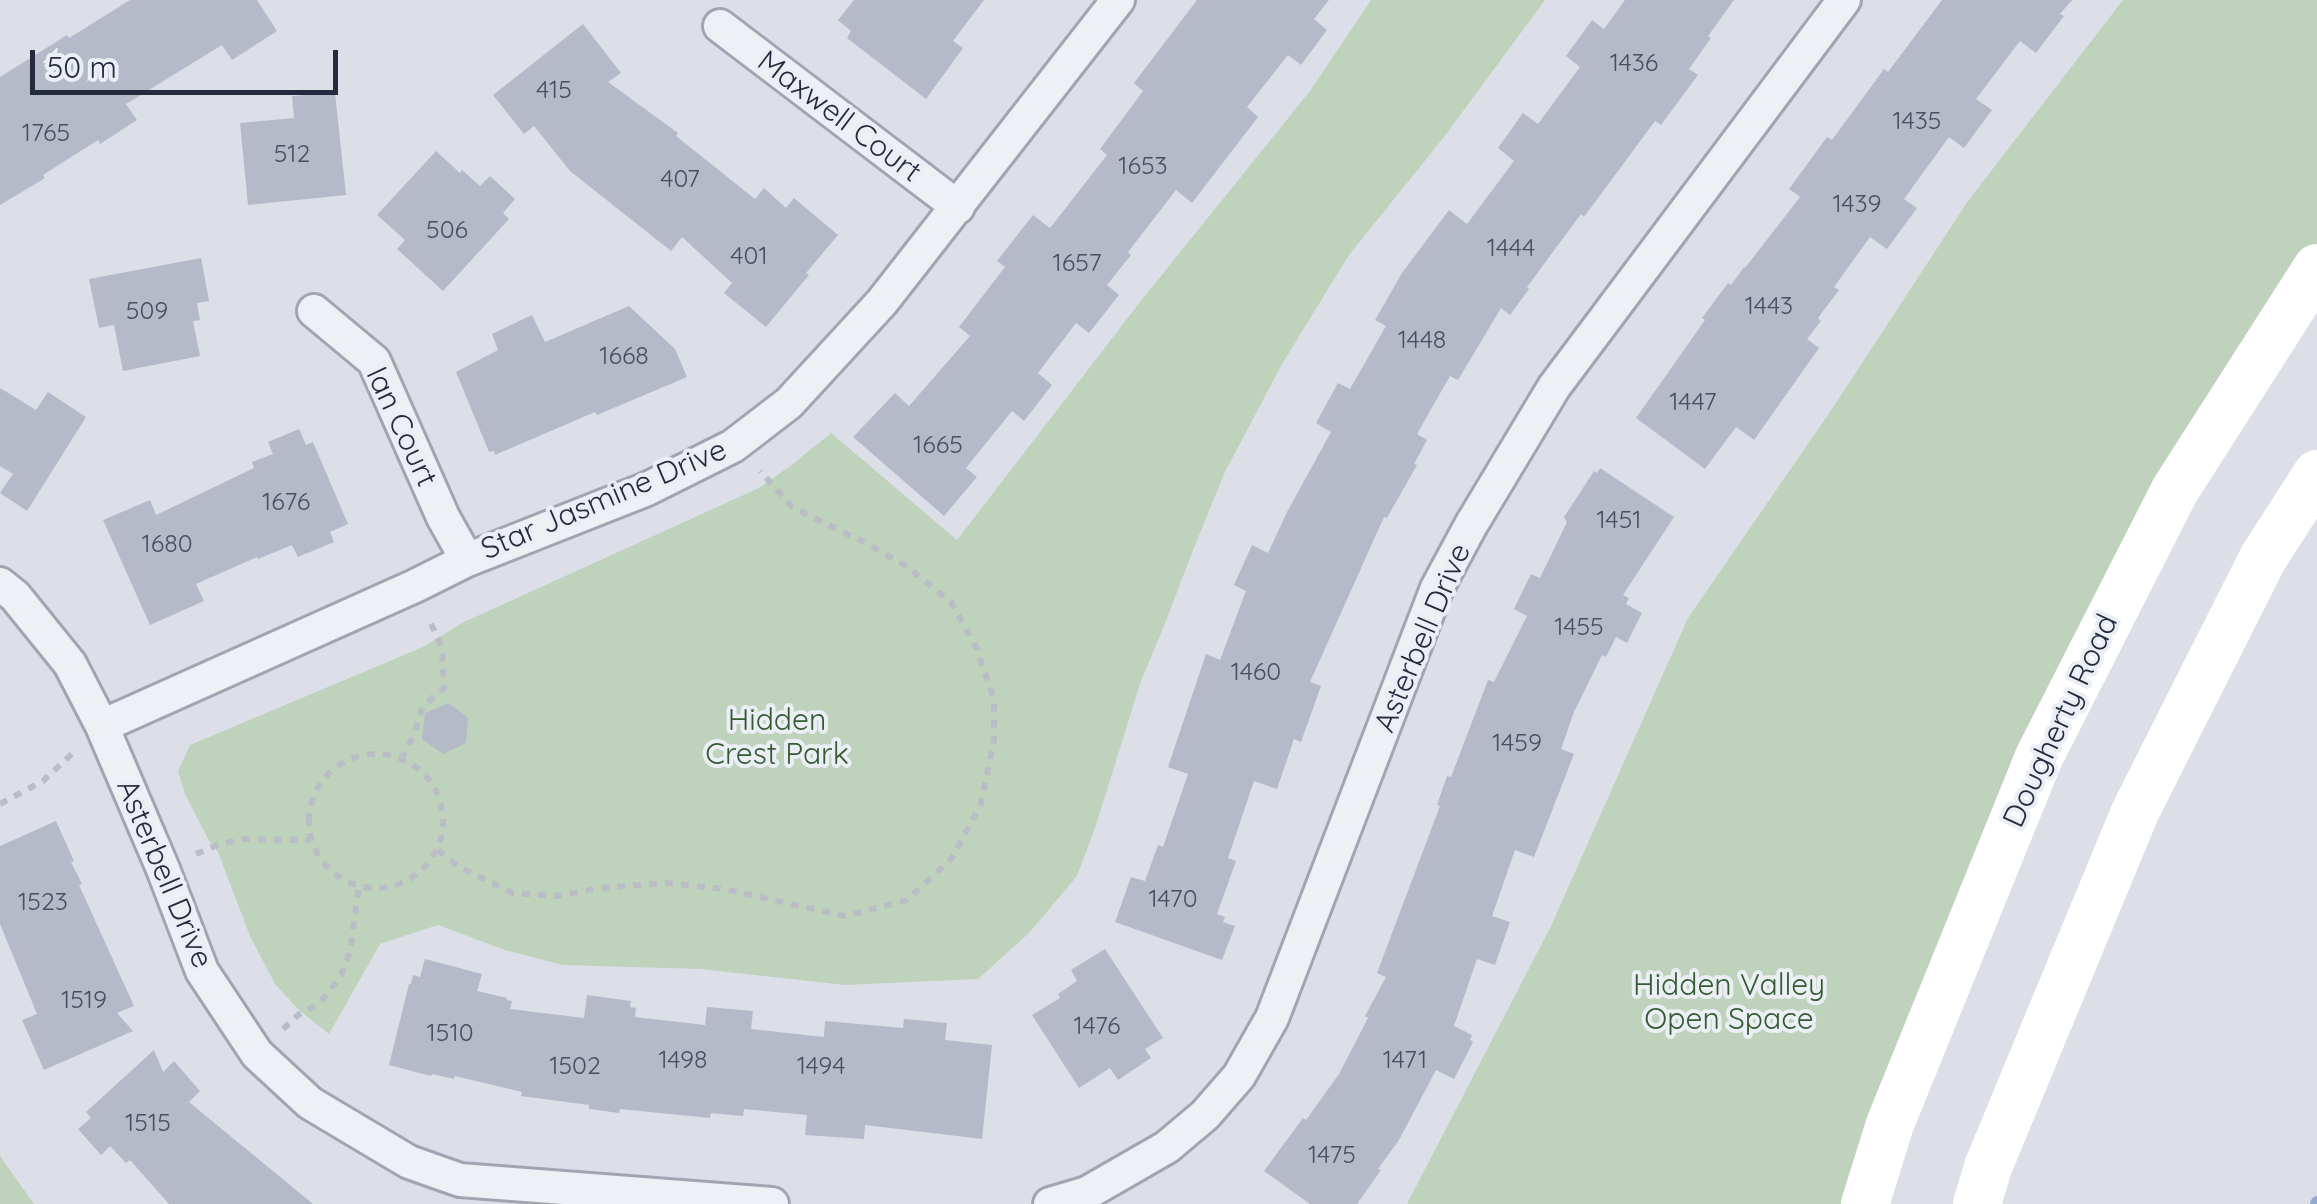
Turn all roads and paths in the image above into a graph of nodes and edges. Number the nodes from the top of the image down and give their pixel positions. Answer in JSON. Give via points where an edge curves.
{"nodes":[{"id":1,"x":1118,"y":0,"type":"edge"},
{"id":2,"x":1844,"y":0,"type":"edge"},
{"id":3,"x":720,"y":26,"type":"dead end"},
{"id":4,"x":958,"y":207,"type":"junction"},
{"id":5,"x":2317,"y":268,"type":"edge"},
{"id":6,"x":314,"y":312,"type":"dead end"},
{"id":7,"x":733,"y":446,"type":"junction"},
{"id":8,"x":2317,"y":474,"type":"edge"},
{"id":9,"x":467,"y":560,"type":"junction"},
{"id":10,"x":0,"y":584,"type":"edge"},
{"id":11,"x":415,"y":586,"type":"junction"},
{"id":12,"x":102,"y":726,"type":"junction"},
{"id":13,"x":401,"y":758,"type":"junction"},
{"id":14,"x":0,"y":804,"type":"edge"},
{"id":15,"x":311,"y":840,"type":"junction"},
{"id":16,"x":438,"y":850,"type":"junction"},
{"id":17,"x":162,"y":869,"type":"junction"},
{"id":18,"x":359,"y":886,"type":"junction"},
{"id":19,"x":257,"y":1054,"type":"junction"},
{"id":20,"x":772,"y":1204,"type":"edge"},
{"id":21,"x":1050,"y":1204,"type":"edge"},
{"id":22,"x":1865,"y":1204,"type":"edge"},
{"id":23,"x":1977,"y":1204,"type":"edge"}],
"edges":[{"from":1,"to":4,"type":"street","name":"Star Jasmine Drive"},
{"from":2,"to":21,"type":"street","name":"Asterbell Drive","via":[[1554,387],[1471,525],[1437,588],[1272,1018],[1239,1076],[1167,1147],[1087,1193]]},
{"from":3,"to":4,"type":"street","name":"Maxwell Court"},
{"from":4,"to":7,"type":"street","name":"Star Jasmine Drive","via":[[789,403]]},
{"from":5,"to":22,"type":"main road","name":"Dougherty Road","via":[[2176,490],[2038,756],[1890,1124]]},
{"from":6,"to":9,"type":"street","name":"Ian Court","via":[[374,361]]},
{"from":7,"to":9,"type":"street","name":"Star Jasmine Drive"},
{"from":7,"to":16,"type":"path","via":[[792,507],[906,566],[950,602],[977,649],[994,700],[994,740],[980,804],[952,858],[907,900],[844,916],[667,883],[557,896],[513,893]]},
{"from":8,"to":23,"type":"main road","via":[[2263,558],[2135,812]]},
{"from":9,"to":11,"type":"street","name":"Star Jasmine Drive"},
{"from":10,"to":12,"type":"street","name":"Asterbell Drive","via":[[70,664]]},
{"from":11,"to":12,"type":"street","name":"Star Jasmine Drive"},
{"from":11,"to":13,"type":"path","via":[[442,648],[444,688],[423,706]]},
{"from":12,"to":14,"type":"path","via":[[43,781]]},
{"from":12,"to":17,"type":"street","name":"Asterbell Drive"},
{"from":13,"to":15,"type":"path","via":[[358,756],[340,765],[313,798]]},
{"from":13,"to":16,"type":"path","via":[[419,769],[442,804]]},
{"from":15,"to":17,"type":"path","via":[[220,844]]},
{"from":15,"to":18,"type":"path","via":[[321,861]]},
{"from":16,"to":18,"type":"path","via":[[405,883]]},
{"from":17,"to":19,"type":"street","name":"Asterbell Drive","via":[[202,971]]},
{"from":18,"to":19,"type":"path","via":[[341,974],[320,1004],[298,1015]]},
{"from":19,"to":20,"type":"street","name":"Asterbell Drive","via":[[310,1102],[364,1136],[460,1180]]}]}
